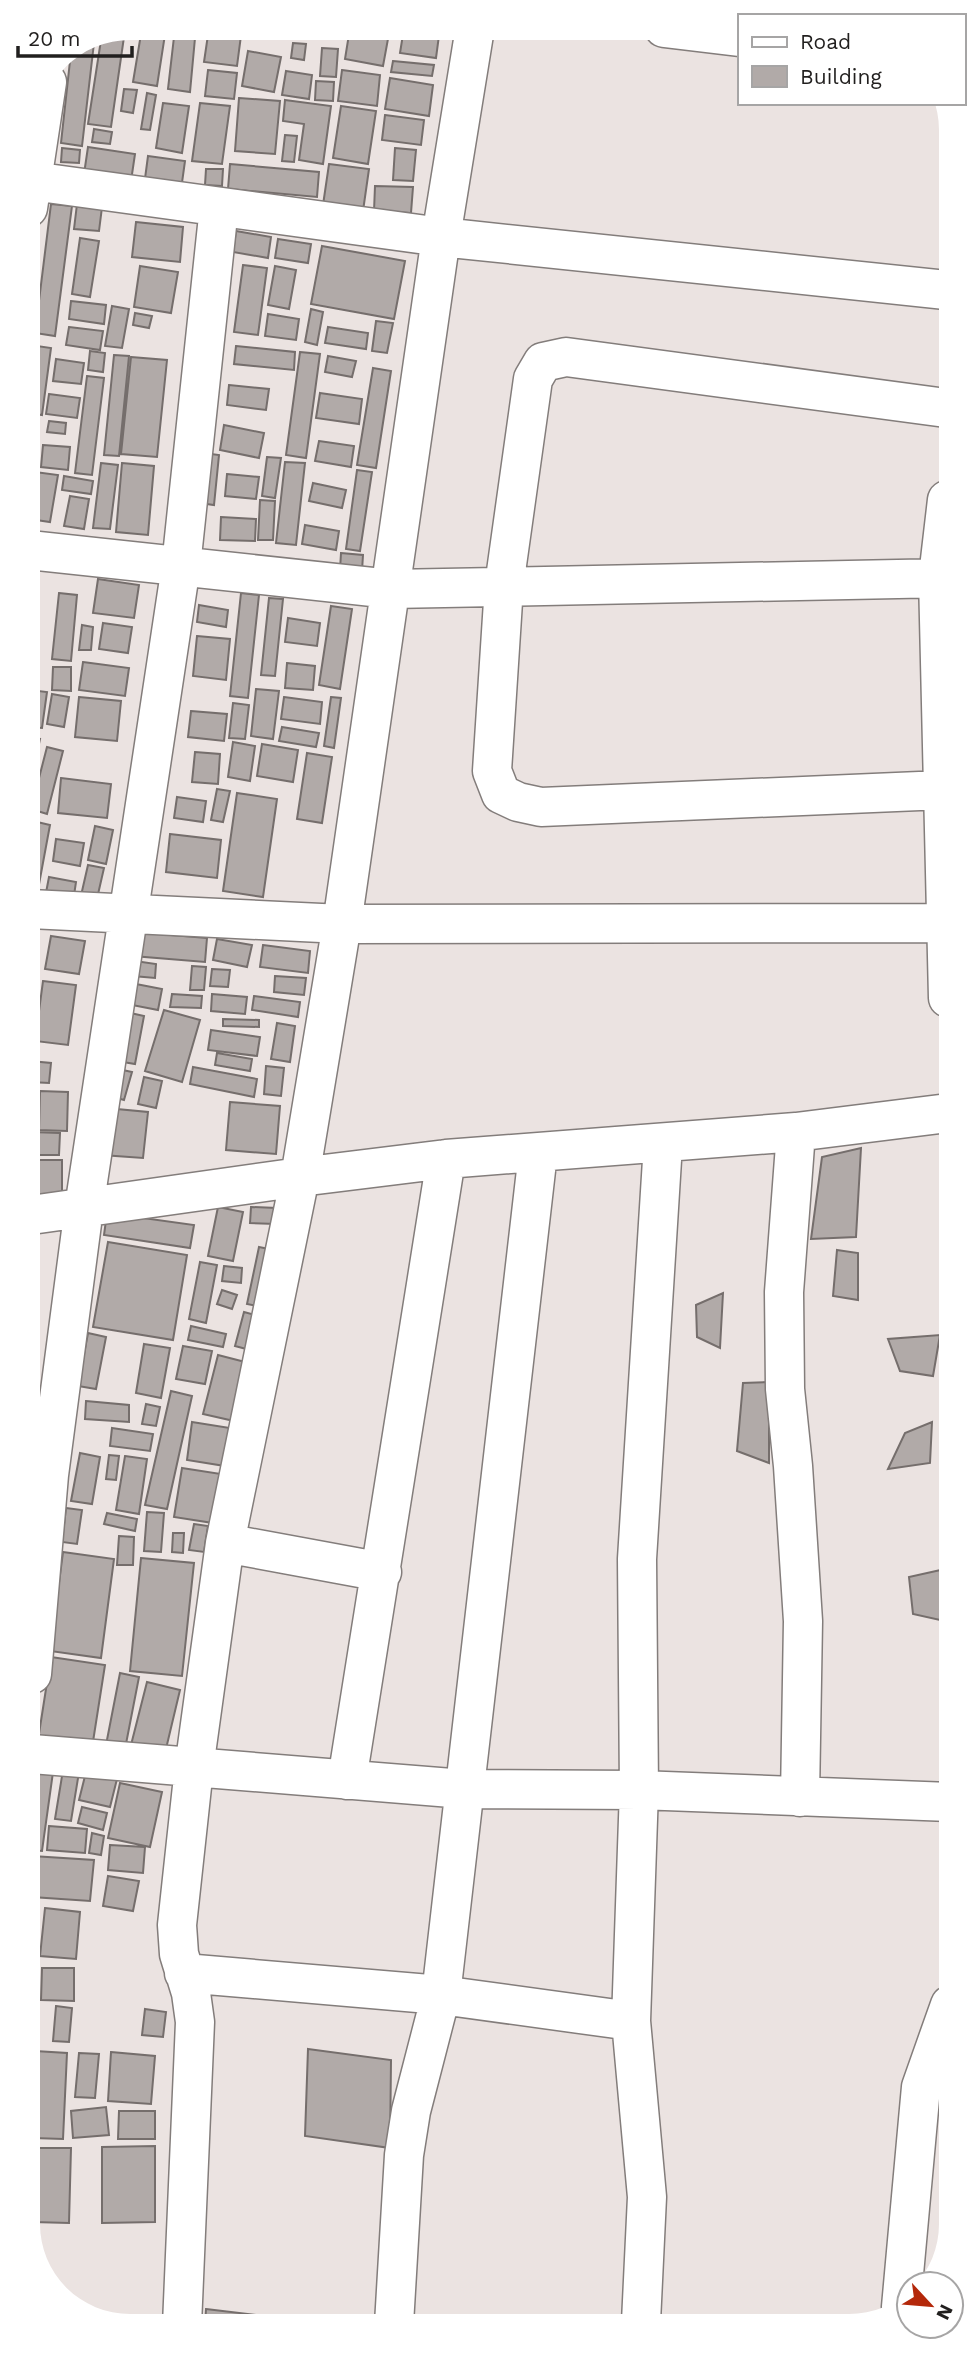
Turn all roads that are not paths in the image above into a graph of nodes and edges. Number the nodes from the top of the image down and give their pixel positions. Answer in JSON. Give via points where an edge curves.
{"nodes":[{"id":1,"x":473,"y":40,"type":"edge"},
{"id":2,"x":43,"y":106,"type":"edge"},
{"id":3,"x":40,"y":129,"type":"edge"},
{"id":4,"x":40,"y":196,"type":"edge"},
{"id":5,"x":219,"y":207,"type":"junction"},
{"id":6,"x":441,"y":237,"type":"junction"},
{"id":7,"x":939,"y":289,"type":"edge"},
{"id":8,"x":939,"y":407,"type":"edge"},
{"id":9,"x":40,"y":551,"type":"edge"},
{"id":10,"x":181,"y":566,"type":"junction"},
{"id":11,"x":939,"y":577,"type":"edge"},
{"id":12,"x":504,"y":586,"type":"junction"},
{"id":13,"x":391,"y":589,"type":"junction"},
{"id":14,"x":939,"y":790,"type":"edge"},
{"id":15,"x":40,"y":910,"type":"edge"},
{"id":16,"x":127,"y":915,"type":"junction"},
{"id":17,"x":939,"y":923,"type":"edge"},
{"id":18,"x":342,"y":924,"type":"junction"},
{"id":19,"x":939,"y":1114,"type":"edge"},
{"id":20,"x":796,"y":1132,"type":"junction"},
{"id":21,"x":663,"y":1144,"type":"junction"},
{"id":22,"x":538,"y":1153,"type":"junction"},
{"id":23,"x":446,"y":1159,"type":"junction"},
{"id":24,"x":300,"y":1177,"type":"junction"},
{"id":25,"x":84,"y":1208,"type":"junction"},
{"id":26,"x":40,"y":1214,"type":"edge"},
{"id":27,"x":225,"y":1543,"type":"junction"},
{"id":28,"x":382,"y":1572,"type":"junction"},
{"id":29,"x":40,"y":1586,"type":"edge"},
{"id":30,"x":40,"y":1755,"type":"edge"},
{"id":31,"x":194,"y":1768,"type":"junction"},
{"id":32,"x":347,"y":1780,"type":"junction"},
{"id":33,"x":464,"y":1789,"type":"junction"},
{"id":34,"x":639,"y":1790,"type":"junction"},
{"id":35,"x":800,"y":1797,"type":"junction"},
{"id":36,"x":939,"y":1802,"type":"edge"},
{"id":37,"x":184,"y":1973,"type":"junction"},
{"id":38,"x":441,"y":1995,"type":"junction"},
{"id":39,"x":631,"y":2021,"type":"junction"},
{"id":40,"x":939,"y":2036,"type":"edge"},
{"id":41,"x":904,"y":2270,"type":"edge"},
{"id":42,"x":182,"y":2314,"type":"edge"},
{"id":43,"x":395,"y":2314,"type":"edge"},
{"id":44,"x":641,"y":2314,"type":"edge"}],
"edges":[{"from":1,"to":6,"type":"street"},
{"from":2,"to":3,"type":"street"},
{"from":4,"to":5,"type":"street"},
{"from":5,"to":6,"type":"street"},
{"from":5,"to":10,"type":"street"},
{"from":6,"to":7,"type":"street"},
{"from":6,"to":13,"type":"street"},
{"from":8,"to":12,"type":"street","via":[[566,357],[543,362],[533,379]]},
{"from":9,"to":10,"type":"street"},
{"from":10,"to":13,"type":"street"},
{"from":10,"to":16,"type":"street"},
{"from":11,"to":12,"type":"street"},
{"from":12,"to":13,"type":"street"},
{"from":12,"to":14,"type":"street","via":[[492,771],[501,794],[517,802],[541,807]]},
{"from":13,"to":18,"type":"street"},
{"from":15,"to":16,"type":"street"},
{"from":16,"to":18,"type":"street"},
{"from":16,"to":25,"type":"street"},
{"from":17,"to":18,"type":"street"},
{"from":18,"to":24,"type":"street"},
{"from":19,"to":20,"type":"street"},
{"from":20,"to":21,"type":"street"},
{"from":20,"to":35,"type":"street","via":[[784,1293],[785,1389],[803,1621]]},
{"from":21,"to":22,"type":"street"},
{"from":21,"to":34,"type":"street","via":[[637,1559]]},
{"from":22,"to":23,"type":"street"},
{"from":22,"to":33,"type":"street"},
{"from":23,"to":24,"type":"street"},
{"from":23,"to":28,"type":"street"},
{"from":24,"to":25,"type":"street"},
{"from":24,"to":27,"type":"street"},
{"from":25,"to":26,"type":"street"},
{"from":25,"to":29,"type":"street"},
{"from":27,"to":28,"type":"street"},
{"from":27,"to":31,"type":"street"},
{"from":28,"to":32,"type":"street"},
{"from":30,"to":31,"type":"street"},
{"from":31,"to":32,"type":"street"},
{"from":31,"to":37,"type":"street","via":[[177,1925]]},
{"from":32,"to":33,"type":"street"},
{"from":33,"to":34,"type":"street"},
{"from":33,"to":38,"type":"street"},
{"from":34,"to":35,"type":"street"},
{"from":34,"to":39,"type":"street"},
{"from":35,"to":36,"type":"street"},
{"from":37,"to":38,"type":"street"},
{"from":37,"to":42,"type":"street","via":[[195,2022]]},
{"from":38,"to":39,"type":"street"},
{"from":38,"to":43,"type":"street","via":[[404,2155]]},
{"from":39,"to":44,"type":"street","via":[[647,2197]]},
{"from":40,"to":41,"type":"street","via":[[921,2087]]}]}
